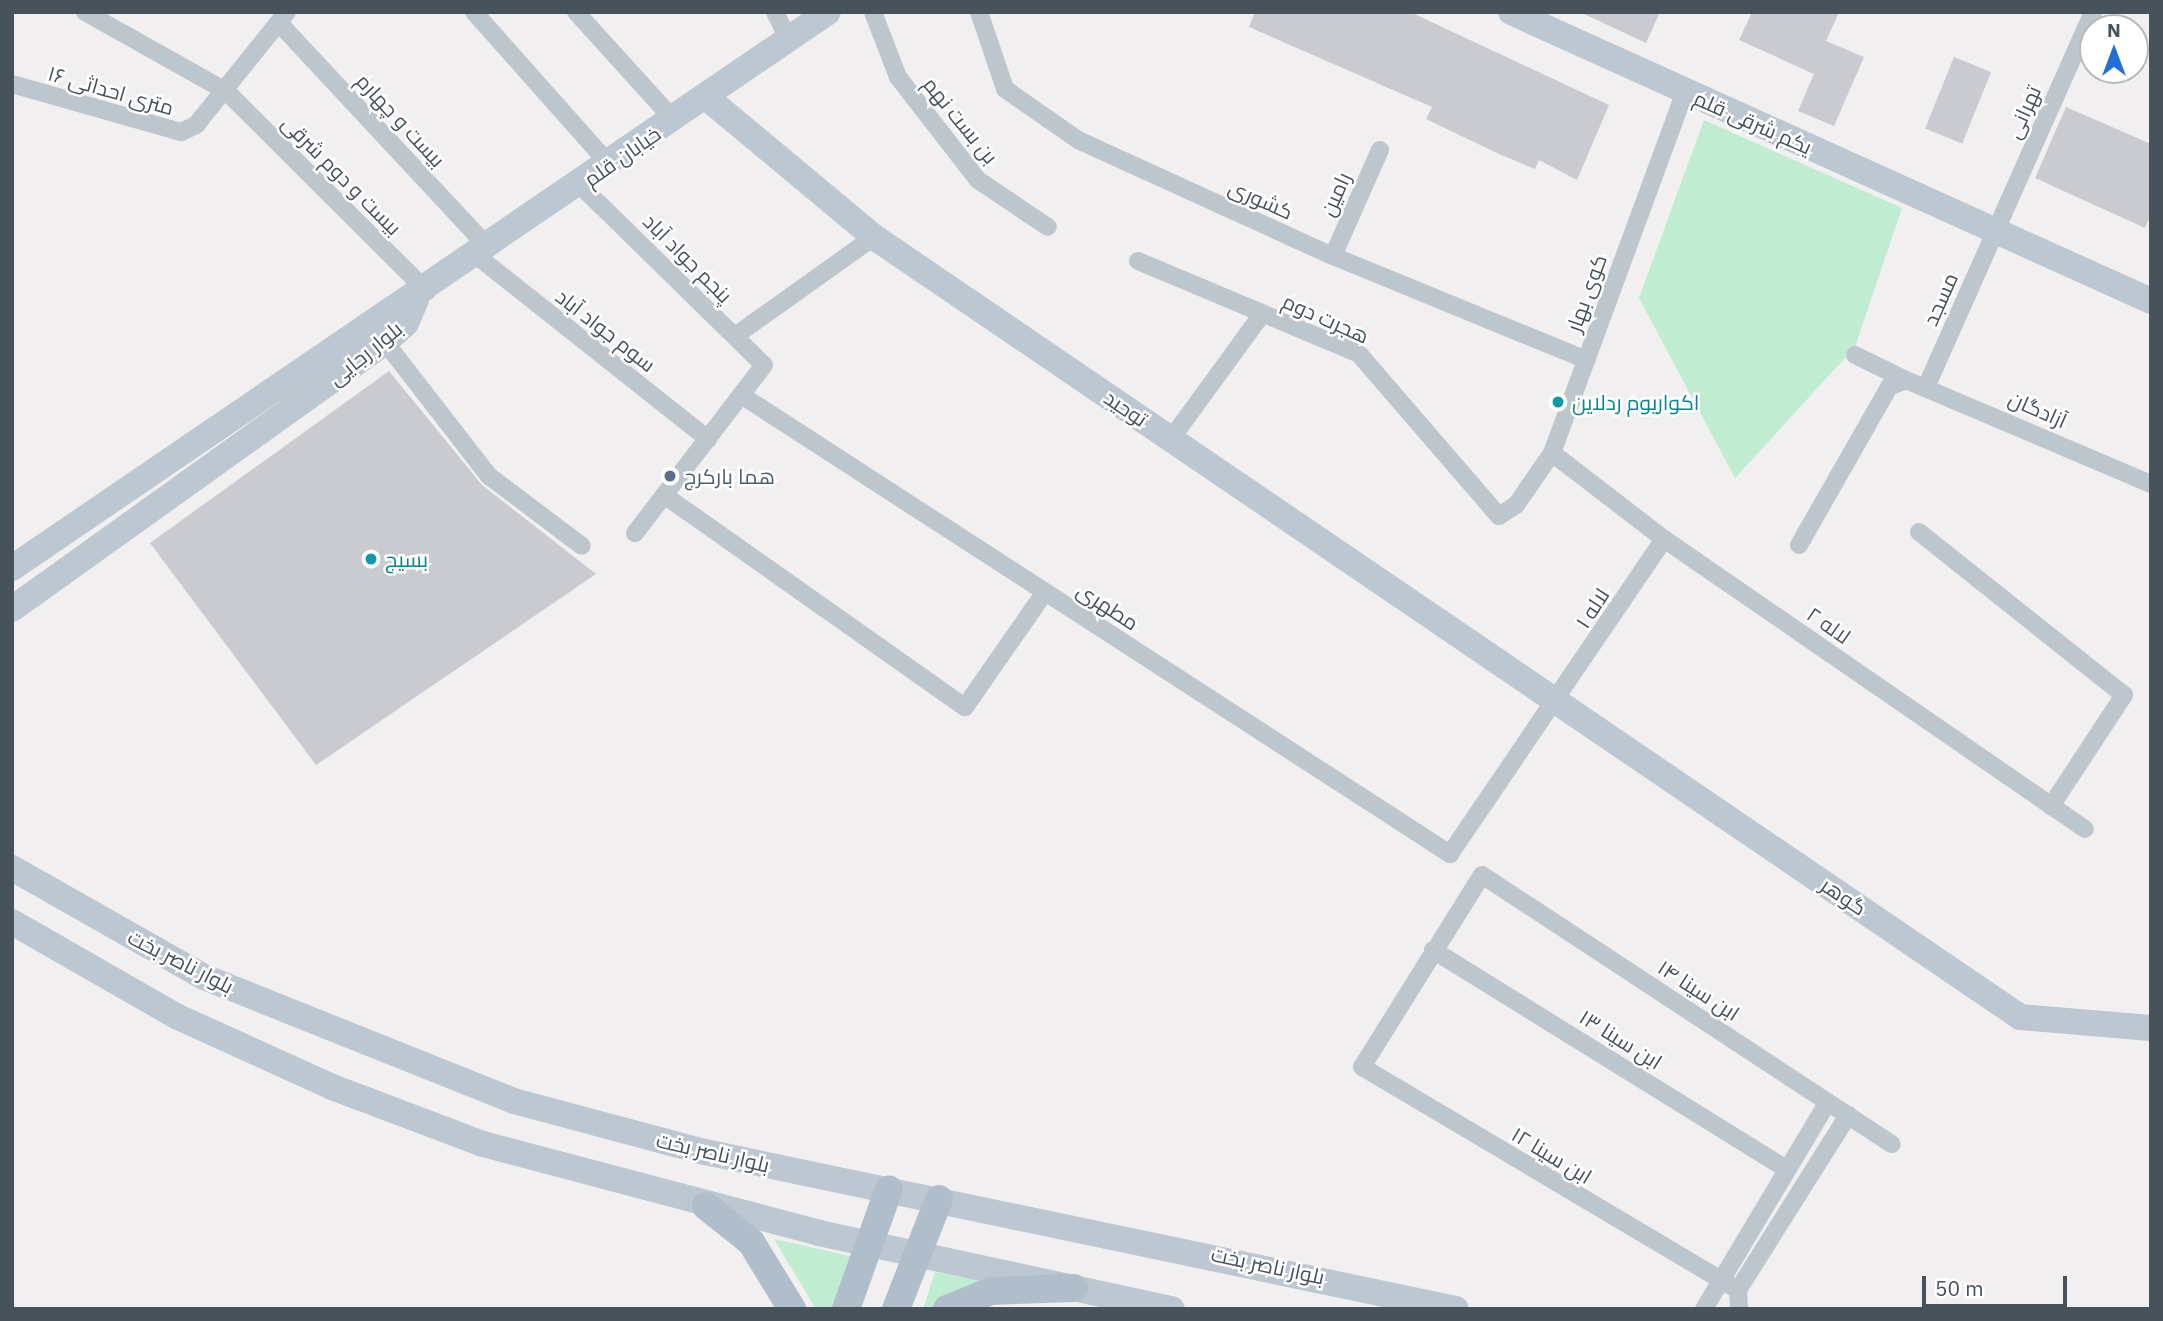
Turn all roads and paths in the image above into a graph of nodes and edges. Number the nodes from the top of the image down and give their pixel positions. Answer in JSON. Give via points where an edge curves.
{"nodes":[{"id":1,"x":85,"y":12,"type":"edge"},
{"id":2,"x":474,"y":12,"type":"edge"},
{"id":3,"x":576,"y":12,"type":"edge"},
{"id":4,"x":775,"y":12,"type":"edge"},
{"id":5,"x":828,"y":12,"type":"edge"},
{"id":6,"x":873,"y":12,"type":"edge"},
{"id":7,"x":979,"y":12,"type":"edge"},
{"id":8,"x":1511,"y":12,"type":"edge"},
{"id":9,"x":2093,"y":12,"type":"edge"},
{"id":10,"x":283,"y":18,"type":"edge"},
{"id":11,"x":788,"y":40,"type":"junction"},
{"id":12,"x":12,"y":84,"type":"edge"},
{"id":13,"x":226,"y":90,"type":"junction"},
{"id":14,"x":1685,"y":91,"type":"junction"},
{"id":15,"x":706,"y":97,"type":"junction"},
{"id":16,"x":674,"y":120,"type":"junction"},
{"id":17,"x":1380,"y":150,"type":"dead end"},
{"id":18,"x":609,"y":164,"type":"junction"},
{"id":19,"x":580,"y":184,"type":"junction"},
{"id":20,"x":1048,"y":228,"type":"dead end"},
{"id":21,"x":1996,"y":231,"type":"junction"},
{"id":22,"x":874,"y":237,"type":"junction"},
{"id":23,"x":483,"y":252,"type":"junction"},
{"id":24,"x":1333,"y":256,"type":"junction"},
{"id":25,"x":1138,"y":261,"type":"dead end"},
{"id":26,"x":421,"y":295,"type":"junction"},
{"id":27,"x":2151,"y":301,"type":"edge"},
{"id":28,"x":1262,"y":314,"type":"junction"},
{"id":29,"x":735,"y":336,"type":"junction"},
{"id":30,"x":385,"y":342,"type":"junction"},
{"id":31,"x":1855,"y":355,"type":"dead end"},
{"id":32,"x":1586,"y":360,"type":"junction"},
{"id":33,"x":1897,"y":383,"type":"junction"},
{"id":34,"x":1927,"y":385,"type":"junction"},
{"id":35,"x":741,"y":396,"type":"junction"},
{"id":36,"x":708,"y":439,"type":"junction"},
{"id":37,"x":1171,"y":439,"type":"junction"},
{"id":38,"x":1552,"y":453,"type":"junction"},
{"id":39,"x":2151,"y":484,"type":"edge"},
{"id":40,"x":664,"y":495,"type":"junction"},
{"id":41,"x":1516,"y":505,"type":"joint"},
{"id":42,"x":1919,"y":532,"type":"dead end"},
{"id":43,"x":635,"y":533,"type":"dead end"},
{"id":44,"x":1664,"y":539,"type":"junction"},
{"id":45,"x":1799,"y":545,"type":"dead end"},
{"id":46,"x":582,"y":546,"type":"dead end"},
{"id":47,"x":12,"y":568,"type":"edge"},
{"id":48,"x":1045,"y":592,"type":"junction"},
{"id":49,"x":12,"y":609,"type":"edge"},
{"id":50,"x":1558,"y":702,"type":"junction"},
{"id":51,"x":2051,"y":806,"type":"junction"},
{"id":52,"x":2085,"y":829,"type":"dead end"},
{"id":53,"x":1450,"y":854,"type":"joint"},
{"id":54,"x":12,"y":869,"type":"edge"},
{"id":55,"x":12,"y":922,"type":"edge"},
{"id":56,"x":1433,"y":950,"type":"junction"},
{"id":57,"x":2151,"y":1028,"type":"edge"},
{"id":58,"x":1828,"y":1102,"type":"junction"},
{"id":59,"x":1848,"y":1115,"type":"junction"},
{"id":60,"x":1891,"y":1144,"type":"dead end"},
{"id":61,"x":1784,"y":1168,"type":"junction"},
{"id":62,"x":889,"y":1189,"type":"junction"},
{"id":63,"x":939,"y":1199,"type":"junction"},
{"id":64,"x":706,"y":1206,"type":"junction"},
{"id":65,"x":870,"y":1244,"type":"junction"},
{"id":66,"x":917,"y":1255,"type":"junction"},
{"id":67,"x":1718,"y":1281,"type":"junction"},
{"id":68,"x":1074,"y":1287,"type":"junction"},
{"id":69,"x":1738,"y":1290,"type":"junction"},
{"id":70,"x":792,"y":1309,"type":"edge"},
{"id":71,"x":846,"y":1309,"type":"edge"},
{"id":72,"x":896,"y":1309,"type":"edge"},
{"id":73,"x":947,"y":1309,"type":"edge"},
{"id":74,"x":1172,"y":1309,"type":"edge"},
{"id":75,"x":1456,"y":1309,"type":"edge"},
{"id":76,"x":1704,"y":1309,"type":"edge"},
{"id":77,"x":1739,"y":1309,"type":"edge"}],
"edges":[{"from":1,"to":13,"type":"street","name":"بیست و دوم شرقی"},
{"from":2,"to":18,"type":"street"},
{"from":3,"to":16,"type":"street"},
{"from":4,"to":11,"type":"street"},
{"from":5,"to":11,"type":"main road","name":"خیابان قلم"},
{"from":6,"to":20,"type":"street","name":"بن بست نهم","via":[[898,77],[978,180]]},
{"from":7,"to":24,"type":"street","name":"کشوری","via":[[996,71],[1015,101],[1109,157]]},
{"from":8,"to":14,"type":"main road","name":"یکم شرقی قلم"},
{"from":9,"to":21,"type":"street","name":"تهرانی"},
{"from":10,"to":13,"type":"street"},
{"from":10,"to":23,"type":"street","name":"بیست و چهارم"},
{"from":11,"to":15,"type":"main road","name":"خیابان قلم"},
{"from":12,"to":13,"type":"street","name":"۱۶ متری احداثی","via":[[165,132],[197,125]]},
{"from":13,"to":26,"type":"street","name":"بیست و دوم شرقی"},
{"from":14,"to":21,"type":"main road","name":"یکم شرقی قلم"},
{"from":14,"to":32,"type":"street","name":"کوی بهار"},
{"from":15,"to":16,"type":"main road","name":"خیابان قلم"},
{"from":15,"to":22,"type":"main road","name":"توحید"},
{"from":16,"to":18,"type":"main road","name":"خیابان قلم"},
{"from":17,"to":24,"type":"street","name":"رامین"},
{"from":18,"to":19,"type":"main road","name":"خیابان قلم"},
{"from":19,"to":23,"type":"main road","name":"خیابان قلم"},
{"from":19,"to":29,"type":"street","name":"پنجم جواد آباد"},
{"from":21,"to":27,"type":"main road","name":"یکم شرقی قلم"},
{"from":21,"to":34,"type":"street","name":"مسجد"},
{"from":22,"to":29,"type":"street"},
{"from":22,"to":37,"type":"main road","name":"توحید"},
{"from":23,"to":26,"type":"main road","name":"خیابان قلم"},
{"from":23,"to":36,"type":"street","name":"سوم جواد آباد"},
{"from":24,"to":32,"type":"street","name":"کشوری"},
{"from":25,"to":28,"type":"street","name":"هجرت دوم"},
{"from":26,"to":30,"type":"main road","name":"بلوار رجایی","via":[[406,323]]},
{"from":26,"to":47,"type":"main road","name":"بلوار رجایی","via":[[393,303]]},
{"from":28,"to":37,"type":"street"},
{"from":28,"to":41,"type":"street","name":"هجرت دوم","via":[[1359,354],[1494,513]]},
{"from":29,"to":35,"type":"street","name":"پنجم جواد آباد","via":[[765,365]]},
{"from":30,"to":46,"type":"street","via":[[489,475]]},
{"from":30,"to":49,"type":"main road","name":"بلوار رجایی"},
{"from":31,"to":33,"type":"street","name":"آزادگان"},
{"from":32,"to":38,"type":"street","name":"کوی بهار"},
{"from":33,"to":34,"type":"street","name":"آزادگان"},
{"from":33,"to":45,"type":"street"},
{"from":34,"to":39,"type":"street","name":"آزادگان"},
{"from":35,"to":36,"type":"street"},
{"from":35,"to":48,"type":"street","name":"مطهری"},
{"from":36,"to":40,"type":"street"},
{"from":37,"to":50,"type":"main road","name":"توحید"},
{"from":38,"to":41,"type":"street","name":"کوی بهار"},
{"from":38,"to":44,"type":"street","name":"لاله ۲"},
{"from":40,"to":43,"type":"street"},
{"from":40,"to":48,"type":"street","via":[[965,708]]},
{"from":42,"to":51,"type":"street","via":[[2124,695]]},
{"from":44,"to":50,"type":"street","name":"لاله ۱"},
{"from":44,"to":51,"type":"street","name":"لاله ۲"},
{"from":48,"to":53,"type":"street","name":"مطهری"},
{"from":50,"to":53,"type":"street","name":"لاله ۱"},
{"from":50,"to":57,"type":"main road","name":"گوهر","via":[[2020,1017]]},
{"from":51,"to":52,"type":"street","name":"لاله ۲"},
{"from":54,"to":62,"type":"main road","name":"بلوار ناصر بخت","via":[[204,977],[514,1101],[705,1152]]},
{"from":55,"to":64,"type":"main road","via":[[178,1017],[332,1087],[483,1144]]},
{"from":56,"to":58,"type":"street","name":"ابن سینا ۱۴","via":[[1482,875]]},
{"from":56,"to":61,"type":"street","name":"ابن سینا ۱۳"},
{"from":56,"to":67,"type":"street","name":"ابن سینا ۱۲","via":[[1363,1067]]},
{"from":58,"to":59,"type":"street","name":"ابن سینا ۱۴"},
{"from":58,"to":61,"type":"street"},
{"from":59,"to":60,"type":"street","name":"ابن سینا ۱۴"},
{"from":59,"to":69,"type":"street"},
{"from":61,"to":67,"type":"street"},
{"from":62,"to":63,"type":"main road","name":"بلوار ناصر بخت"},
{"from":62,"to":65,"type":"main road"},
{"from":63,"to":66,"type":"main road"},
{"from":63,"to":75,"type":"main road","name":"بلوار ناصر بخت"},
{"from":64,"to":65,"type":"main road"},
{"from":64,"to":70,"type":"main road","via":[[751,1242]]},
{"from":65,"to":66,"type":"main road"},
{"from":65,"to":71,"type":"main road"},
{"from":66,"to":68,"type":"main road"},
{"from":66,"to":72,"type":"main road"},
{"from":67,"to":69,"type":"street","name":"ابن سینا ۱۲"},
{"from":67,"to":76,"type":"street"},
{"from":68,"to":73,"type":"main road","via":[[991,1291]]},
{"from":68,"to":74,"type":"main road"},
{"from":69,"to":77,"type":"street"}]}
